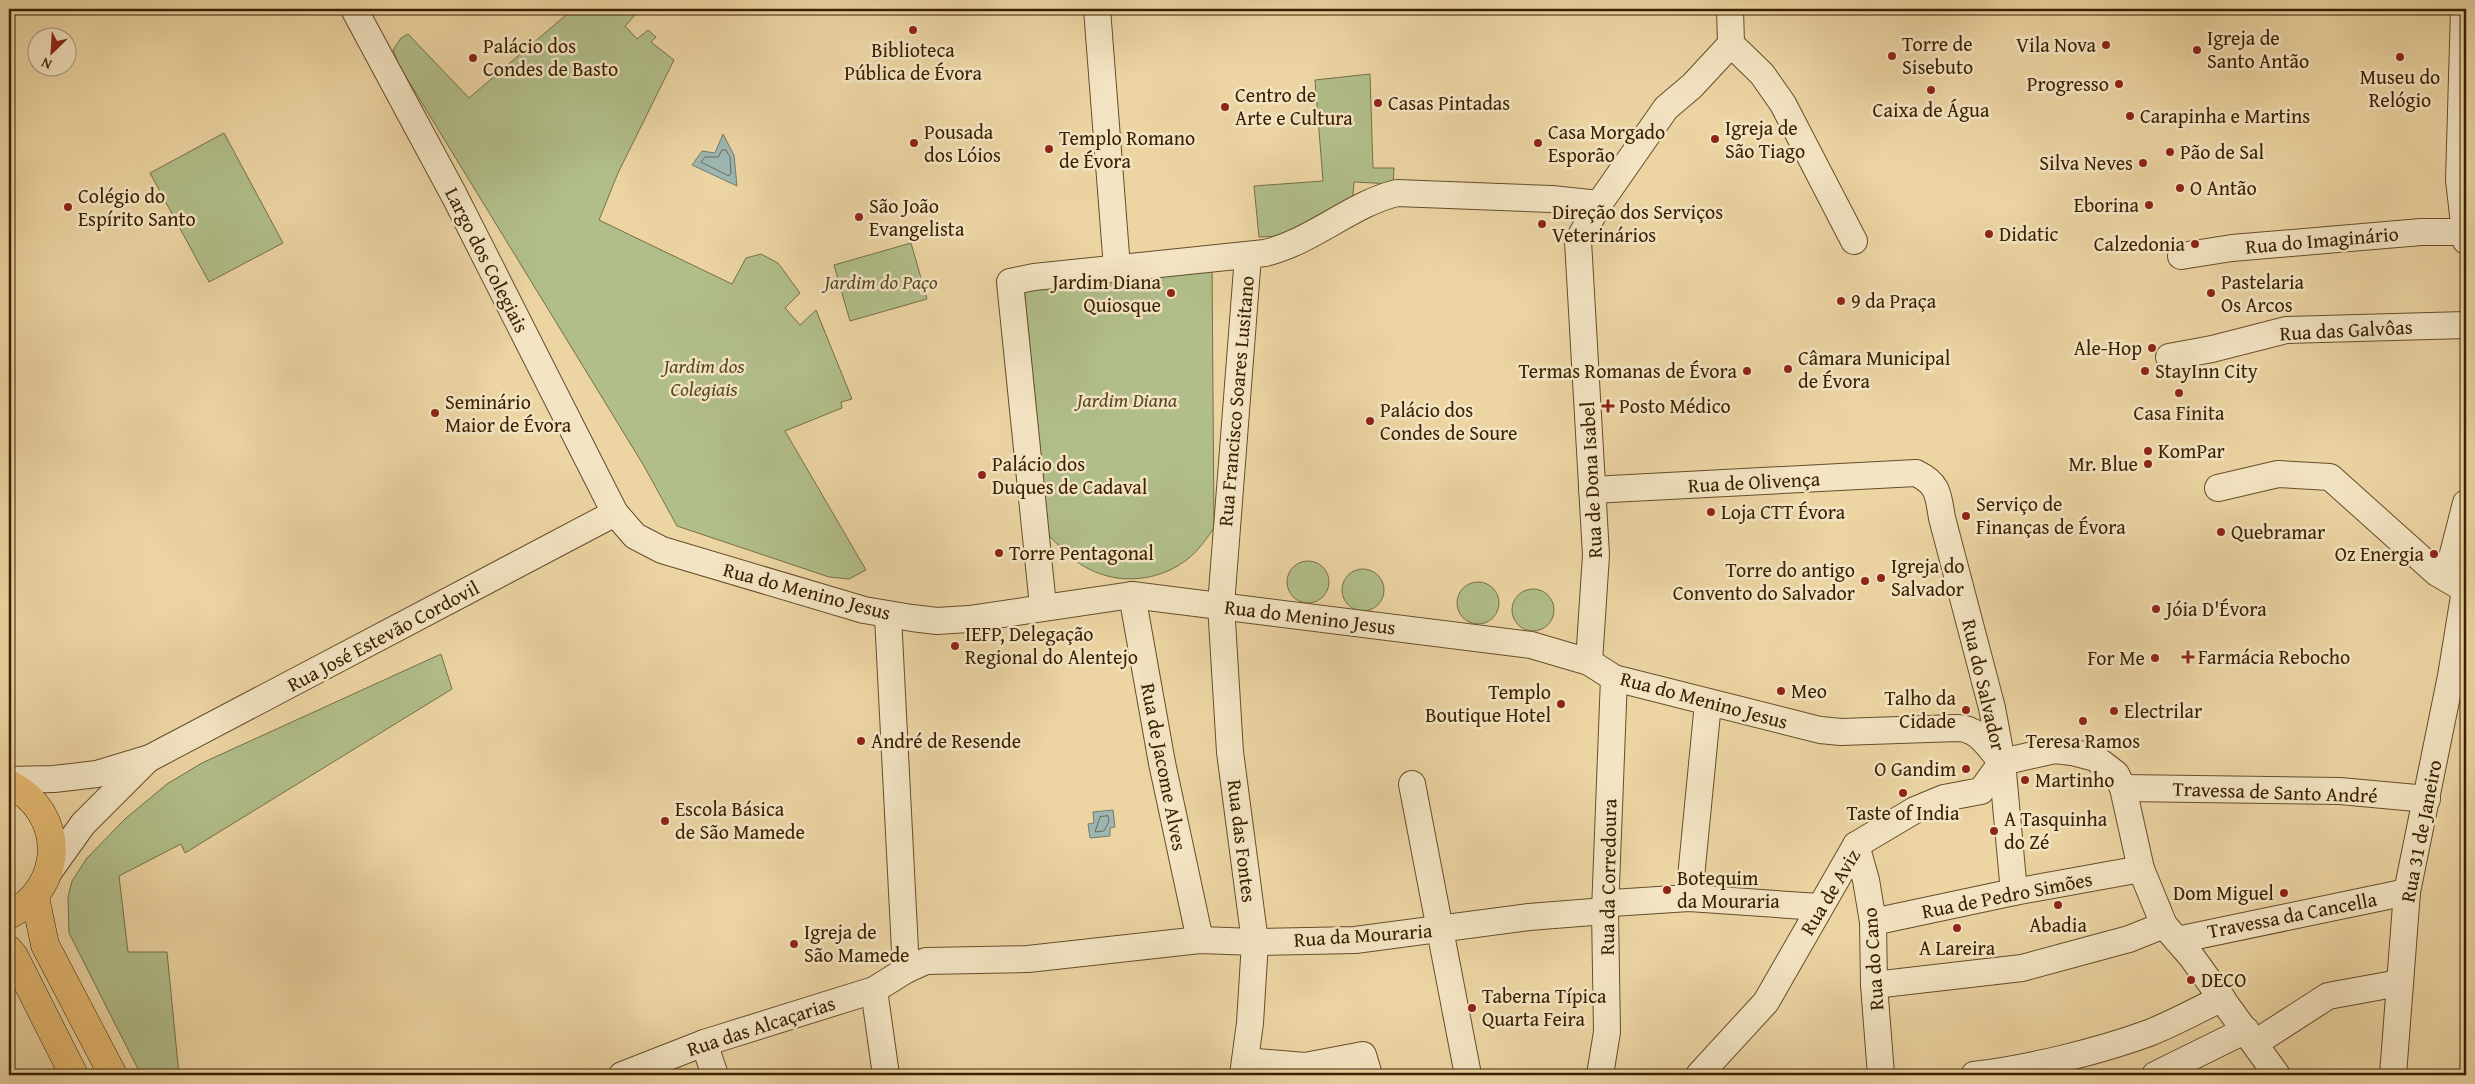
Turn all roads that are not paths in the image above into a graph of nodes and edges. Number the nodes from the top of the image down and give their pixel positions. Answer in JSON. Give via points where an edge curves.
{"nodes":[{"id":1,"x":354,"y":9,"type":"edge"},
{"id":2,"x":1097,"y":9,"type":"edge"},
{"id":3,"x":1730,"y":9,"type":"edge"},
{"id":4,"x":2464,"y":9,"type":"edge"},
{"id":5,"x":1731,"y":44,"type":"junction"},
{"id":6,"x":2463,"y":180,"type":"edge"},
{"id":7,"x":1599,"y":204,"type":"junction"},
{"id":8,"x":2465,"y":236,"type":"edge"},
{"id":9,"x":1854,"y":241,"type":"dead end"},
{"id":10,"x":1248,"y":256,"type":"junction"},
{"id":11,"x":2181,"y":256,"type":"dead end"},
{"id":12,"x":1117,"y":268,"type":"junction"},
{"id":13,"x":2466,"y":325,"type":"edge"},
{"id":14,"x":2169,"y":357,"type":"dead end"},
{"id":15,"x":1916,"y":473,"type":"joint"},
{"id":16,"x":2218,"y":488,"type":"dead end"},
{"id":17,"x":1592,"y":490,"type":"junction"},
{"id":18,"x":2466,"y":503,"type":"edge"},
{"id":19,"x":616,"y":513,"type":"junction"},
{"id":20,"x":2460,"y":586,"type":"edge"},
{"id":21,"x":1132,"y":594,"type":"junction"},
{"id":22,"x":1221,"y":605,"type":"junction"},
{"id":23,"x":1043,"y":606,"type":"junction"},
{"id":24,"x":888,"y":616,"type":"junction"},
{"id":25,"x":1589,"y":662,"type":"junction"},
{"id":26,"x":1614,"y":678,"type":"junction"},
{"id":27,"x":1708,"y":703,"type":"junction"},
{"id":28,"x":150,"y":758,"type":"junction"},
{"id":29,"x":2002,"y":762,"type":"junction"},
{"id":30,"x":9,"y":782,"type":"edge"},
{"id":31,"x":1412,"y":784,"type":"dead end"},
{"id":32,"x":2123,"y":788,"type":"junction"},
{"id":33,"x":2427,"y":799,"type":"junction"},
{"id":34,"x":1856,"y":845,"type":"junction"},
{"id":35,"x":2141,"y":869,"type":"junction"},
{"id":36,"x":48,"y":873,"type":"junction"},
{"id":37,"x":2014,"y":892,"type":"junction"},
{"id":38,"x":2407,"y":892,"type":"junction"},
{"id":39,"x":35,"y":897,"type":"junction"},
{"id":40,"x":1689,"y":898,"type":"junction"},
{"id":41,"x":1819,"y":907,"type":"junction"},
{"id":42,"x":1605,"y":911,"type":"junction"},
{"id":43,"x":9,"y":915,"type":"edge"},
{"id":44,"x":1874,"y":922,"type":"junction"},
{"id":45,"x":1438,"y":930,"type":"junction"},
{"id":46,"x":2170,"y":932,"type":"junction"},
{"id":47,"x":1200,"y":940,"type":"junction"},
{"id":48,"x":1255,"y":942,"type":"junction"},
{"id":49,"x":9,"y":950,"type":"edge"},
{"id":50,"x":906,"y":970,"type":"junction"},
{"id":51,"x":2400,"y":983,"type":"junction"},
{"id":52,"x":1874,"y":985,"type":"junction"},
{"id":53,"x":874,"y":990,"type":"junction"},
{"id":54,"x":2222,"y":998,"type":"junction"},
{"id":55,"x":2251,"y":1036,"type":"junction"},
{"id":56,"x":704,"y":1043,"type":"junction"},
{"id":57,"x":1244,"y":1068,"type":"edge"},
{"id":58,"x":1305,"y":1070,"type":"edge"},
{"id":59,"x":74,"y":1075,"type":"edge"},
{"id":60,"x":113,"y":1075,"type":"edge"},
{"id":61,"x":622,"y":1075,"type":"edge"},
{"id":62,"x":715,"y":1075,"type":"edge"},
{"id":63,"x":886,"y":1075,"type":"edge"},
{"id":64,"x":1369,"y":1075,"type":"edge"},
{"id":65,"x":1468,"y":1075,"type":"edge"},
{"id":66,"x":1600,"y":1075,"type":"edge"},
{"id":67,"x":1699,"y":1075,"type":"edge"},
{"id":68,"x":1881,"y":1075,"type":"edge"},
{"id":69,"x":1974,"y":1075,"type":"edge"},
{"id":70,"x":2155,"y":1075,"type":"edge"},
{"id":71,"x":2277,"y":1075,"type":"edge"},
{"id":72,"x":2393,"y":1075,"type":"edge"}],
"edges":[{"from":1,"to":19,"type":"street","name":"Largo dos Colegiais","via":[[454,195]]},
{"from":2,"to":12,"type":"street"},
{"from":3,"to":5,"type":"street"},
{"from":4,"to":6,"type":"street"},
{"from":5,"to":7,"type":"street","name":"Rua de Dona Isabel","via":[[1713,66],[1666,108]]},
{"from":5,"to":9,"type":"street","via":[[1762,74],[1783,104]]},
{"from":6,"to":8,"type":"street"},
{"from":7,"to":10,"type":"street","via":[[1397,193],[1378,197],[1295,244]]},
{"from":7,"to":17,"type":"street","name":"Rua de Dona Isabel","via":[[1578,241]]},
{"from":8,"to":11,"type":"street","name":"Rua do Imaginário","via":[[2420,232],[2242,247]]},
{"from":10,"to":12,"type":"street","name":"Rua Francisco Soares Lusitano"},
{"from":10,"to":22,"type":"street","name":"Rua Francisco Soares Lusitano"},
{"from":12,"to":23,"type":"street","name":"Rua Francisco Soares Lusitano","via":[[1010,282]]},
{"from":13,"to":14,"type":"street","name":"Rua das Galvôas","via":[[2286,330]]},
{"from":15,"to":17,"type":"street","name":"Rua de Olivença"},
{"from":15,"to":29,"type":"street","name":"Rua do Salvador","via":[[1929,479],[1938,490],[1942,518],[1992,708]]},
{"from":16,"to":20,"type":"street","via":[[2278,474],[2330,477],[2437,573]]},
{"from":17,"to":25,"type":"street","name":"Rua de Dona Isabel","via":[[1596,555]]},
{"from":18,"to":20,"type":"street","name":"Rua 31 de Janeiro"},
{"from":19,"to":24,"type":"street","name":"Rua do Menino Jesus","via":[[636,536],[662,550]]},
{"from":19,"to":28,"type":"street","name":"Rua José Estevão Cordovil"},
{"from":20,"to":33,"type":"street","name":"Rua 31 de Janeiro"},
{"from":21,"to":22,"type":"street","name":"Rua do Menino Jesus"},
{"from":21,"to":23,"type":"street","name":"Rua do Menino Jesus"},
{"from":21,"to":47,"type":"street","name":"Rua de Jacome Alves","via":[[1162,763]]},
{"from":22,"to":25,"type":"street","name":"Rua do Menino Jesus","via":[[1532,645]]},
{"from":22,"to":48,"type":"street","name":"Rua das Fontes","via":[[1230,752]]},
{"from":23,"to":24,"type":"street","name":"Rua do Menino Jesus","via":[[953,620]]},
{"from":24,"to":50,"type":"street"},
{"from":25,"to":26,"type":"street","name":"Rua do Menino Jesus"},
{"from":26,"to":27,"type":"street","name":"Rua do Menino Jesus"},
{"from":26,"to":42,"type":"street","name":"Rua da Corredoura"},
{"from":27,"to":29,"type":"street","name":"Rua do Menino Jesus","via":[[1820,730],[1963,728],[1979,734]]},
{"from":27,"to":40,"type":"street"},
{"from":28,"to":30,"type":"street","name":"Rua José Estevão Cordovil","via":[[97,774]]},
{"from":28,"to":36,"type":"street","name":"Rua José Estevão Cordovil","via":[[83,824]]},
{"from":29,"to":32,"type":"street","via":[[2055,750],[2084,754],[2111,769]]},
{"from":29,"to":34,"type":"street","name":"Rua de Aviz","via":[[1981,791],[1944,798],[1915,810]]},
{"from":29,"to":37,"type":"street","name":"Rua do Salvador"},
{"from":30,"to":36,"type":"main road","via":[[39,807],[49,828],[52,851]]},
{"from":31,"to":45,"type":"street"},
{"from":32,"to":33,"type":"street","name":"Travessa de Santo André","via":[[2340,791]]},
{"from":32,"to":35,"type":"street"},
{"from":33,"to":38,"type":"street","name":"Rua 31 de Janeiro"},
{"from":34,"to":41,"type":"street","name":"Rua de Aviz"},
{"from":34,"to":44,"type":"street","name":"Rua do Cano"},
{"from":35,"to":37,"type":"street","name":"Rua de Pedro Simões"},
{"from":35,"to":46,"type":"street"},
{"from":36,"to":39,"type":"main road"},
{"from":37,"to":44,"type":"street","name":"Rua de Pedro Simões"},
{"from":38,"to":46,"type":"street","name":"Travessa da Cancella"},
{"from":38,"to":51,"type":"street","name":"Rua 31 de Janeiro"},
{"from":39,"to":43,"type":"main road"},
{"from":39,"to":60,"type":"main road","via":[[45,945]]},
{"from":40,"to":41,"type":"street","name":"Rua da Mouraria"},
{"from":40,"to":42,"type":"street","name":"Rua da Mouraria","via":[[1612,903]]},
{"from":41,"to":67,"type":"street","name":"Rua de Aviz","via":[[1766,1002]]},
{"from":42,"to":45,"type":"street","name":"Rua da Mouraria","via":[[1529,917]]},
{"from":42,"to":66,"type":"street","name":"Rua da Corredoura","via":[[1608,1032]]},
{"from":44,"to":52,"type":"street","name":"Rua do Cano"},
{"from":45,"to":48,"type":"street","name":"Rua da Mouraria","via":[[1355,940]]},
{"from":45,"to":65,"type":"street"},
{"from":46,"to":52,"type":"street","name":"Travessa da Cancella","via":[[2129,939],[2022,968]]},
{"from":46,"to":54,"type":"street"},
{"from":47,"to":48,"type":"street","name":"Rua da Mouraria"},
{"from":47,"to":50,"type":"street","name":"Rua da Mouraria","via":[[1028,960],[926,961]]},
{"from":48,"to":57,"type":"street","name":"Rua das Fontes"},
{"from":49,"to":59,"type":"main road"},
{"from":50,"to":53,"type":"street","name":"Rua das Alcaçarias"},
{"from":51,"to":55,"type":"street","via":[[2328,996]]},
{"from":51,"to":72,"type":"street","name":"Rua 31 de Janeiro"},
{"from":52,"to":68,"type":"street","name":"Rua do Cano"},
{"from":53,"to":56,"type":"street","name":"Rua das Alcaçarias"},
{"from":53,"to":63,"type":"street"},
{"from":54,"to":55,"type":"street"},
{"from":54,"to":69,"type":"street","via":[[2152,1032],[2115,1045]]},
{"from":55,"to":70,"type":"street"},
{"from":55,"to":71,"type":"street"},
{"from":56,"to":61,"type":"street","name":"Rua das Alcaçarias"},
{"from":56,"to":62,"type":"street"},
{"from":57,"to":58,"type":"street"},
{"from":58,"to":64,"type":"street","via":[[1363,1055]]}]}
